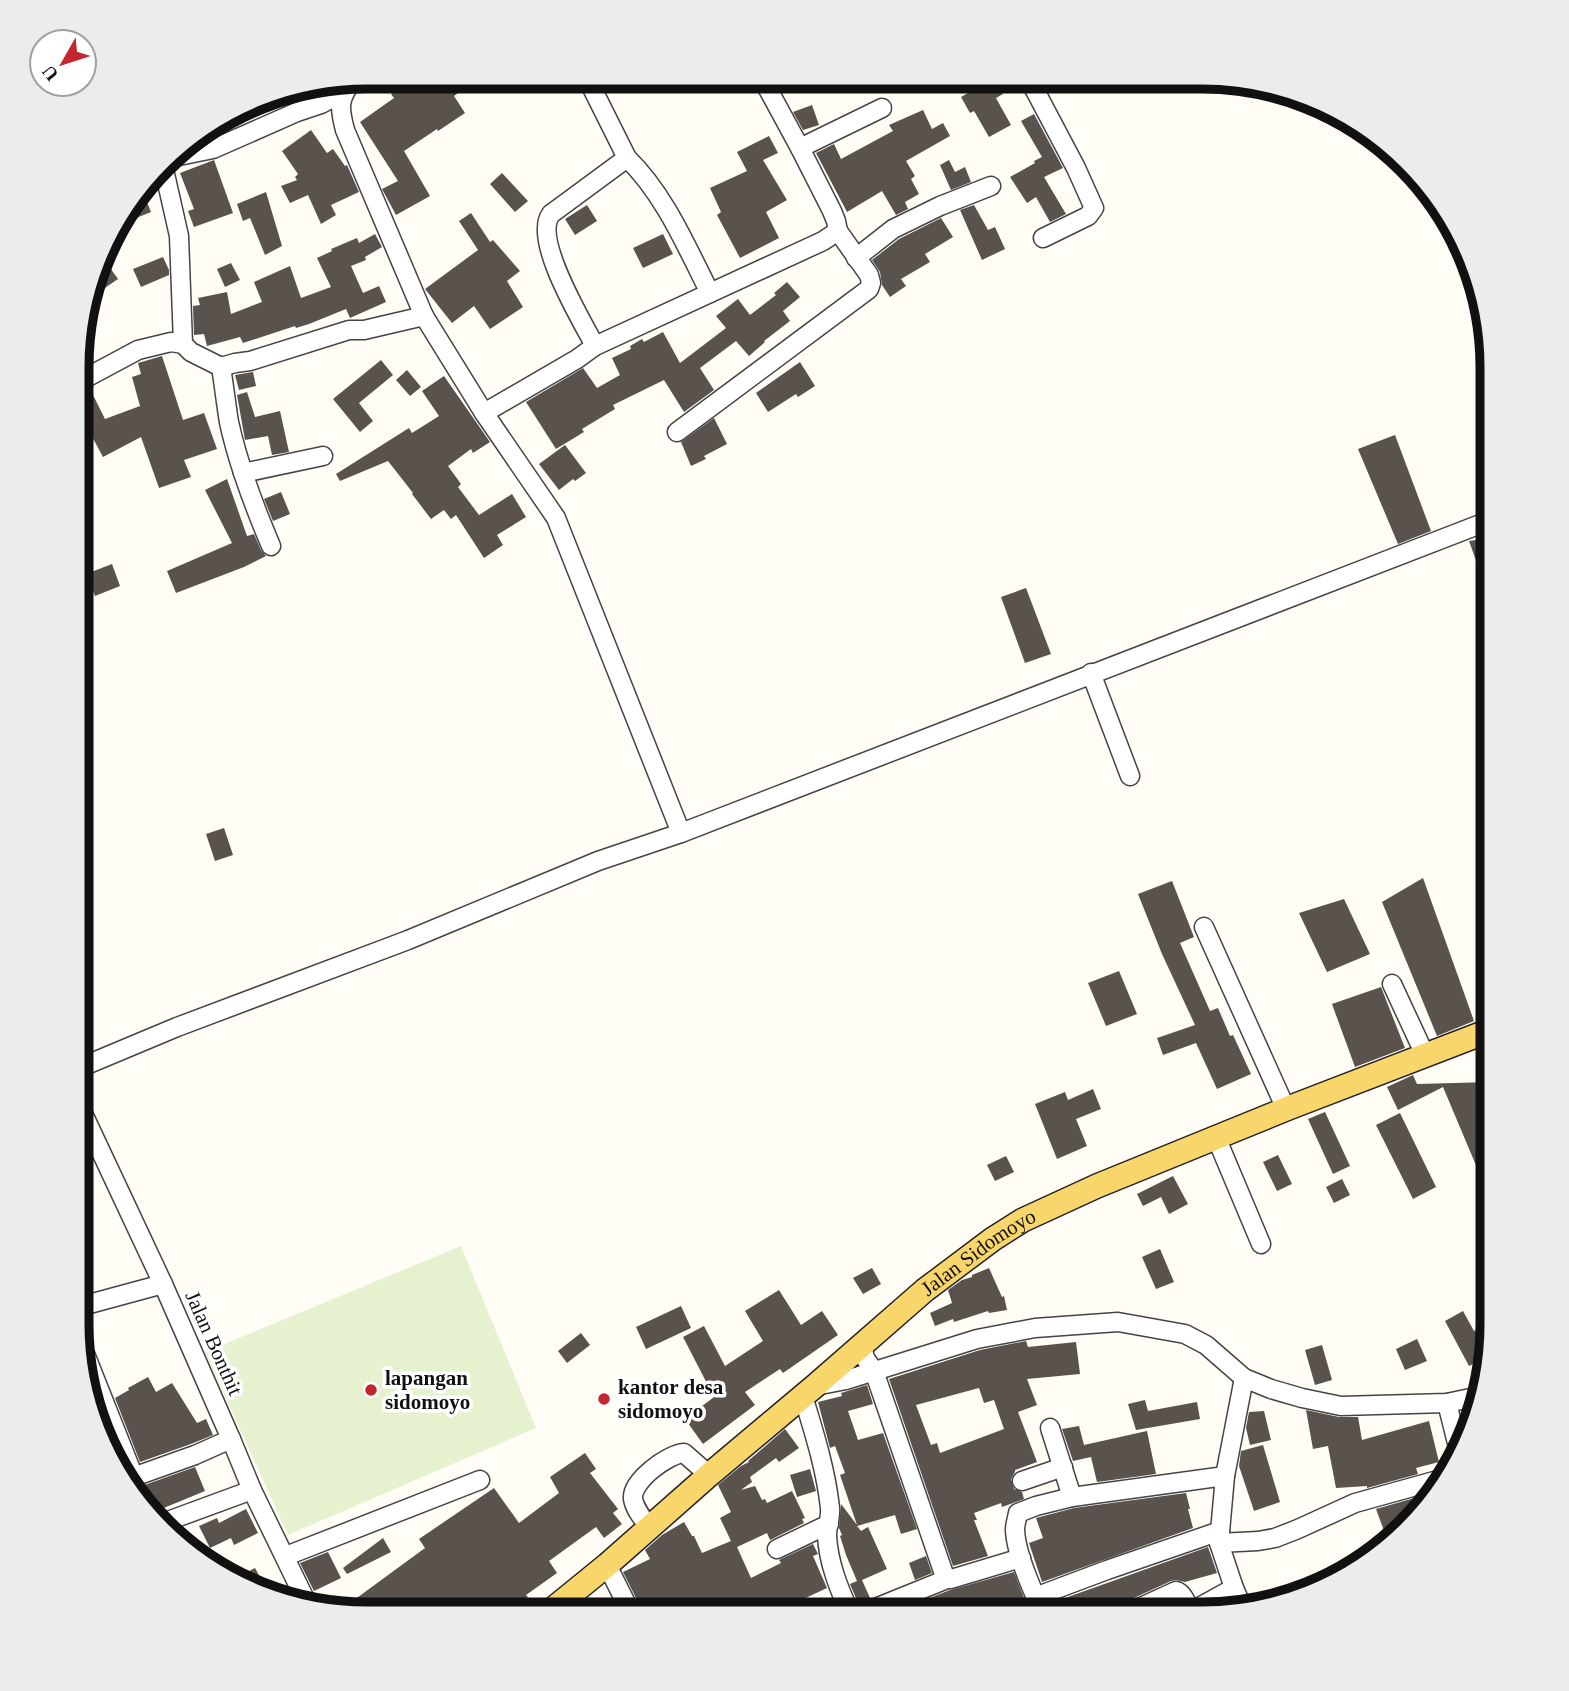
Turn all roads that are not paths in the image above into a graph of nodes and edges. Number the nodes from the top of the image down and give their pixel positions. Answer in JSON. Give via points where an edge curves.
{"nodes":[{"id":1,"x":592,"y":89,"type":"edge"},
{"id":2,"x":768,"y":89,"type":"edge"},
{"id":3,"x":1033,"y":89,"type":"edge"},
{"id":4,"x":342,"y":91,"type":"edge"},
{"id":5,"x":335,"y":92,"type":"edge"},
{"id":6,"x":882,"y":108,"type":"dead end"},
{"id":7,"x":800,"y":148,"type":"junction"},
{"id":8,"x":189,"y":154,"type":"edge"},
{"id":9,"x":627,"y":158,"type":"junction"},
{"id":10,"x":166,"y":176,"type":"edge"},
{"id":11,"x":991,"y":186,"type":"dead end"},
{"id":12,"x":838,"y":231,"type":"junction"},
{"id":13,"x":1043,"y":239,"type":"dead end"},
{"id":14,"x":856,"y":258,"type":"junction"},
{"id":15,"x":710,"y":293,"type":"junction"},
{"id":16,"x":424,"y":316,"type":"junction"},
{"id":17,"x":183,"y":344,"type":"junction"},
{"id":18,"x":595,"y":346,"type":"junction"},
{"id":19,"x":221,"y":368,"type":"junction"},
{"id":20,"x":89,"y":376,"type":"edge"},
{"id":21,"x":484,"y":413,"type":"junction"},
{"id":22,"x":677,"y":432,"type":"dead end"},
{"id":23,"x":323,"y":456,"type":"dead end"},
{"id":24,"x":243,"y":473,"type":"junction"},
{"id":25,"x":1480,"y":524,"type":"edge"},
{"id":26,"x":271,"y":546,"type":"dead end"},
{"id":27,"x":1091,"y":673,"type":"junction"},
{"id":28,"x":1130,"y":776,"type":"dead end"},
{"id":29,"x":681,"y":833,"type":"junction"},
{"id":30,"x":1204,"y":927,"type":"dead end"},
{"id":31,"x":1392,"y":984,"type":"dead end"},
{"id":32,"x":1480,"y":1034,"type":"edge"},
{"id":33,"x":1425,"y":1055,"type":"junction"},
{"id":34,"x":89,"y":1064,"type":"edge"},
{"id":35,"x":1286,"y":1109,"type":"junction"},
{"id":36,"x":89,"y":1126,"type":"edge"},
{"id":37,"x":1216,"y":1137,"type":"junction"},
{"id":38,"x":1261,"y":1244,"type":"dead end"},
{"id":39,"x":163,"y":1284,"type":"junction"},
{"id":40,"x":89,"y":1304,"type":"edge"},
{"id":41,"x":862,"y":1345,"type":"junction"},
{"id":42,"x":874,"y":1371,"type":"junction"},
{"id":43,"x":1244,"y":1378,"type":"junction"},
{"id":44,"x":95,"y":1380,"type":"edge"},
{"id":45,"x":809,"y":1391,"type":"junction"},
{"id":46,"x":1470,"y":1397,"type":"edge"},
{"id":47,"x":1447,"y":1403,"type":"junction"},
{"id":48,"x":1050,"y":1428,"type":"dead end"},
{"id":49,"x":1456,"y":1437,"type":"edge"},
{"id":50,"x":232,"y":1439,"type":"junction"},
{"id":51,"x":1063,"y":1467,"type":"junction"},
{"id":52,"x":131,"y":1470,"type":"edge"},
{"id":53,"x":133,"y":1473,"type":"edge"},
{"id":54,"x":709,"y":1475,"type":"junction"},
{"id":55,"x":1225,"y":1476,"type":"junction"},
{"id":56,"x":480,"y":1480,"type":"dead end"},
{"id":57,"x":1022,"y":1481,"type":"dead end"},
{"id":58,"x":1430,"y":1482,"type":"edge"},
{"id":59,"x":252,"y":1490,"type":"junction"},
{"id":60,"x":1072,"y":1497,"type":"junction"},
{"id":61,"x":171,"y":1520,"type":"edge"},
{"id":62,"x":829,"y":1524,"type":"junction"},
{"id":63,"x":650,"y":1527,"type":"junction"},
{"id":64,"x":1220,"y":1537,"type":"junction"},
{"id":65,"x":777,"y":1549,"type":"dead end"},
{"id":66,"x":286,"y":1556,"type":"junction"},
{"id":67,"x":1021,"y":1558,"type":"junction"},
{"id":68,"x":607,"y":1565,"type":"junction"},
{"id":69,"x":947,"y":1579,"type":"junction"},
{"id":70,"x":1234,"y":1588,"type":"junction"},
{"id":71,"x":303,"y":1594,"type":"edge"},
{"id":72,"x":1239,"y":1599,"type":"edge"},
{"id":73,"x":562,"y":1602,"type":"edge"},
{"id":74,"x":626,"y":1602,"type":"edge"},
{"id":75,"x":845,"y":1602,"type":"edge"},
{"id":76,"x":890,"y":1602,"type":"edge"},
{"id":77,"x":1038,"y":1602,"type":"edge"},
{"id":78,"x":1046,"y":1602,"type":"edge"},
{"id":79,"x":1152,"y":1602,"type":"edge"},
{"id":80,"x":1186,"y":1602,"type":"edge"},
{"id":81,"x":1209,"y":1602,"type":"edge"}],
"edges":[{"from":1,"to":9,"type":"street"},
{"from":2,"to":7,"type":"street"},
{"from":3,"to":13,"type":"street","via":[[1094,208],[1088,216]]},
{"from":4,"to":16,"type":"street","via":[[345,130]]},
{"from":5,"to":8,"type":"street","via":[[321,104],[214,149]]},
{"from":6,"to":7,"type":"street"},
{"from":7,"to":12,"type":"street"},
{"from":9,"to":15,"type":"street","via":[[671,215]]},
{"from":9,"to":18,"type":"street","via":[[547,218],[549,246],[559,278]]},
{"from":10,"to":17,"type":"street","via":[[179,236]]},
{"from":11,"to":14,"type":"street","via":[[893,229]]},
{"from":12,"to":14,"type":"street"},
{"from":12,"to":15,"type":"street"},
{"from":14,"to":22,"type":"street","via":[[869,275],[869,289]]},
{"from":15,"to":18,"type":"street"},
{"from":16,"to":19,"type":"street","via":[[349,330]]},
{"from":16,"to":21,"type":"street"},
{"from":17,"to":19,"type":"street"},
{"from":17,"to":20,"type":"street","via":[[170,342],[138,350]]},
{"from":18,"to":21,"type":"street"},
{"from":19,"to":24,"type":"street"},
{"from":21,"to":29,"type":"street","via":[[556,518]]},
{"from":23,"to":24,"type":"street"},
{"from":24,"to":26,"type":"street"},
{"from":25,"to":27,"type":"street"},
{"from":27,"to":28,"type":"street"},
{"from":27,"to":29,"type":"street"},
{"from":29,"to":34,"type":"street","via":[[598,861]]},
{"from":30,"to":35,"type":"street"},
{"from":31,"to":33,"type":"street"},
{"from":32,"to":33,"type":"main road","name":"Jalan Sidomoyo"},
{"from":33,"to":35,"type":"main road","name":"Jalan Sidomoyo"},
{"from":35,"to":37,"type":"main road","name":"Jalan Sidomoyo"},
{"from":36,"to":39,"type":"street","name":"Jalan Bonthit"},
{"from":37,"to":38,"type":"street"},
{"from":37,"to":41,"type":"main road","name":"Jalan Sidomoyo","via":[[1023,1220],[965,1258]]},
{"from":39,"to":40,"type":"street"},
{"from":39,"to":50,"type":"street","name":"Jalan Bonthit"},
{"from":41,"to":42,"type":"street"},
{"from":41,"to":45,"type":"main road","name":"Jalan Sidomoyo"},
{"from":42,"to":43,"type":"street","via":[[977,1339],[1035,1328],[1118,1322],[1185,1334],[1206,1345]]},
{"from":42,"to":45,"type":"street"},
{"from":42,"to":69,"type":"street"},
{"from":43,"to":47,"type":"street","via":[[1341,1406]]},
{"from":43,"to":55,"type":"street"},
{"from":44,"to":52,"type":"street"},
{"from":45,"to":54,"type":"main road","name":"Jalan Sidomoyo"},
{"from":45,"to":62,"type":"street","via":[[831,1511]]},
{"from":46,"to":47,"type":"street"},
{"from":47,"to":49,"type":"street"},
{"from":48,"to":51,"type":"street"},
{"from":50,"to":53,"type":"street","via":[[136,1476]]},
{"from":50,"to":59,"type":"street","name":"Jalan Bonthit"},
{"from":51,"to":57,"type":"street"},
{"from":51,"to":60,"type":"street"},
{"from":54,"to":63,"type":"main road","name":"Jalan Sidomoyo"},
{"from":54,"to":63,"type":"street","via":[[684,1453],[659,1463],[633,1497],[638,1513]]},
{"from":55,"to":60,"type":"street"},
{"from":55,"to":64,"type":"street"},
{"from":56,"to":66,"type":"street"},
{"from":58,"to":64,"type":"street","via":[[1355,1503],[1275,1538]]},
{"from":59,"to":61,"type":"street"},
{"from":59,"to":66,"type":"street","name":"Jalan Bonthit"},
{"from":60,"to":67,"type":"street","via":[[1018,1513],[1014,1527]]},
{"from":62,"to":65,"type":"street"},
{"from":62,"to":75,"type":"street","via":[[828,1551]]},
{"from":63,"to":68,"type":"main road","name":"Jalan Sidomoyo"},
{"from":64,"to":70,"type":"street"},
{"from":64,"to":78,"type":"street","via":[[1144,1557]]},
{"from":66,"to":71,"type":"street","name":"Jalan Bonthit"},
{"from":67,"to":69,"type":"street"},
{"from":67,"to":77,"type":"street"},
{"from":68,"to":73,"type":"main road","name":"Jalan Sidomoyo"},
{"from":68,"to":74,"type":"street"},
{"from":69,"to":76,"type":"street"},
{"from":70,"to":72,"type":"street"},
{"from":70,"to":81,"type":"street"},
{"from":79,"to":80,"type":"street","via":[[1176,1591]]}]}
